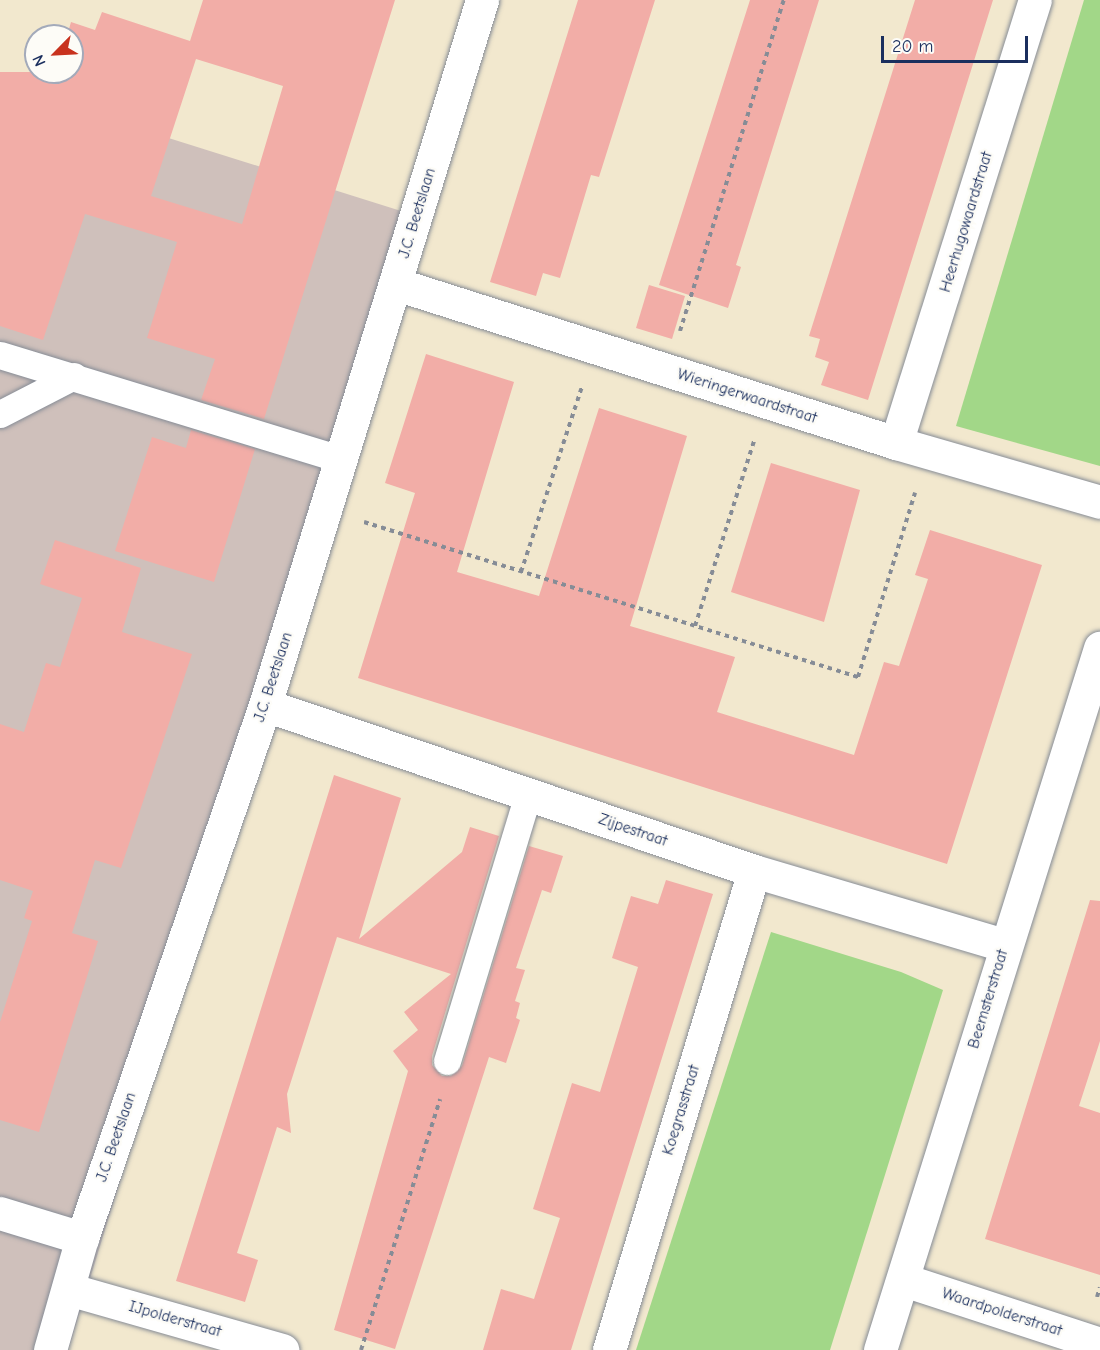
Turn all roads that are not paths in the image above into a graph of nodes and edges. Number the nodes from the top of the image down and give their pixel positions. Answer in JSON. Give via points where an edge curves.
{"nodes":[{"id":1,"x":482,"y":0,"type":"edge"},
{"id":2,"x":1035,"y":0,"type":"edge"},
{"id":3,"x":396,"y":284,"type":"junction"},
{"id":4,"x":0,"y":355,"type":"edge"},
{"id":5,"x":74,"y":376,"type":"junction"},
{"id":6,"x":0,"y":414,"type":"edge"},
{"id":7,"x":896,"y":443,"type":"junction"},
{"id":8,"x":341,"y":459,"type":"junction"},
{"id":9,"x":1100,"y":502,"type":"edge"},
{"id":10,"x":1100,"y":648,"type":"edge"},
{"id":11,"x":265,"y":705,"type":"junction"},
{"id":12,"x":528,"y":794,"type":"junction"},
{"id":13,"x":754,"y":871,"type":"junction"},
{"id":14,"x":1004,"y":945,"type":"junction"},
{"id":15,"x":447,"y":1061,"type":"road end"},
{"id":16,"x":0,"y":1213,"type":"edge"},
{"id":17,"x":82,"y":1238,"type":"junction"},
{"id":18,"x":904,"y":1280,"type":"junction"},
{"id":19,"x":68,"y":1289,"type":"junction"},
{"id":20,"x":1100,"y":1344,"type":"edge"},
{"id":21,"x":50,"y":1350,"type":"edge"},
{"id":22,"x":282,"y":1350,"type":"edge"},
{"id":23,"x":609,"y":1350,"type":"edge"},
{"id":24,"x":880,"y":1350,"type":"edge"}],
"edges":[{"from":1,"to":3,"type":"street","name":"J.C. Beetslaan"},
{"from":2,"to":7,"type":"street","name":"Heerhugowaardstraat"},
{"from":3,"to":7,"type":"street","name":"Wieringerwaardstraat"},
{"from":3,"to":8,"type":"street","name":"J.C. Beetslaan"},
{"from":4,"to":5,"type":"lane"},
{"from":5,"to":6,"type":"lane"},
{"from":5,"to":8,"type":"lane"},
{"from":7,"to":9,"type":"street","name":"Wieringerwaardstraat"},
{"from":8,"to":11,"type":"street","name":"J.C. Beetslaan"},
{"from":10,"to":14,"type":"street","name":"Beemsterstraat"},
{"from":11,"to":12,"type":"street","name":"Zijpestraat"},
{"from":11,"to":17,"type":"street","name":"J.C. Beetslaan"},
{"from":12,"to":13,"type":"street","name":"Zijpestraat"},
{"from":12,"to":15,"type":"lane"},
{"from":13,"to":14,"type":"street","name":"Zijpestraat"},
{"from":13,"to":23,"type":"street","name":"Koegrasstraat"},
{"from":14,"to":18,"type":"street","name":"Beemsterstraat"},
{"from":16,"to":17,"type":"street"},
{"from":17,"to":19,"type":"street","name":"J.C. Beetslaan"},
{"from":18,"to":20,"type":"street","name":"Waardpolderstraat"},
{"from":18,"to":24,"type":"street","name":"Beemsterstraat"},
{"from":19,"to":21,"type":"street","name":"J.C. Beetslaan"},
{"from":19,"to":22,"type":"street","name":"IJpolderstraat"}]}
